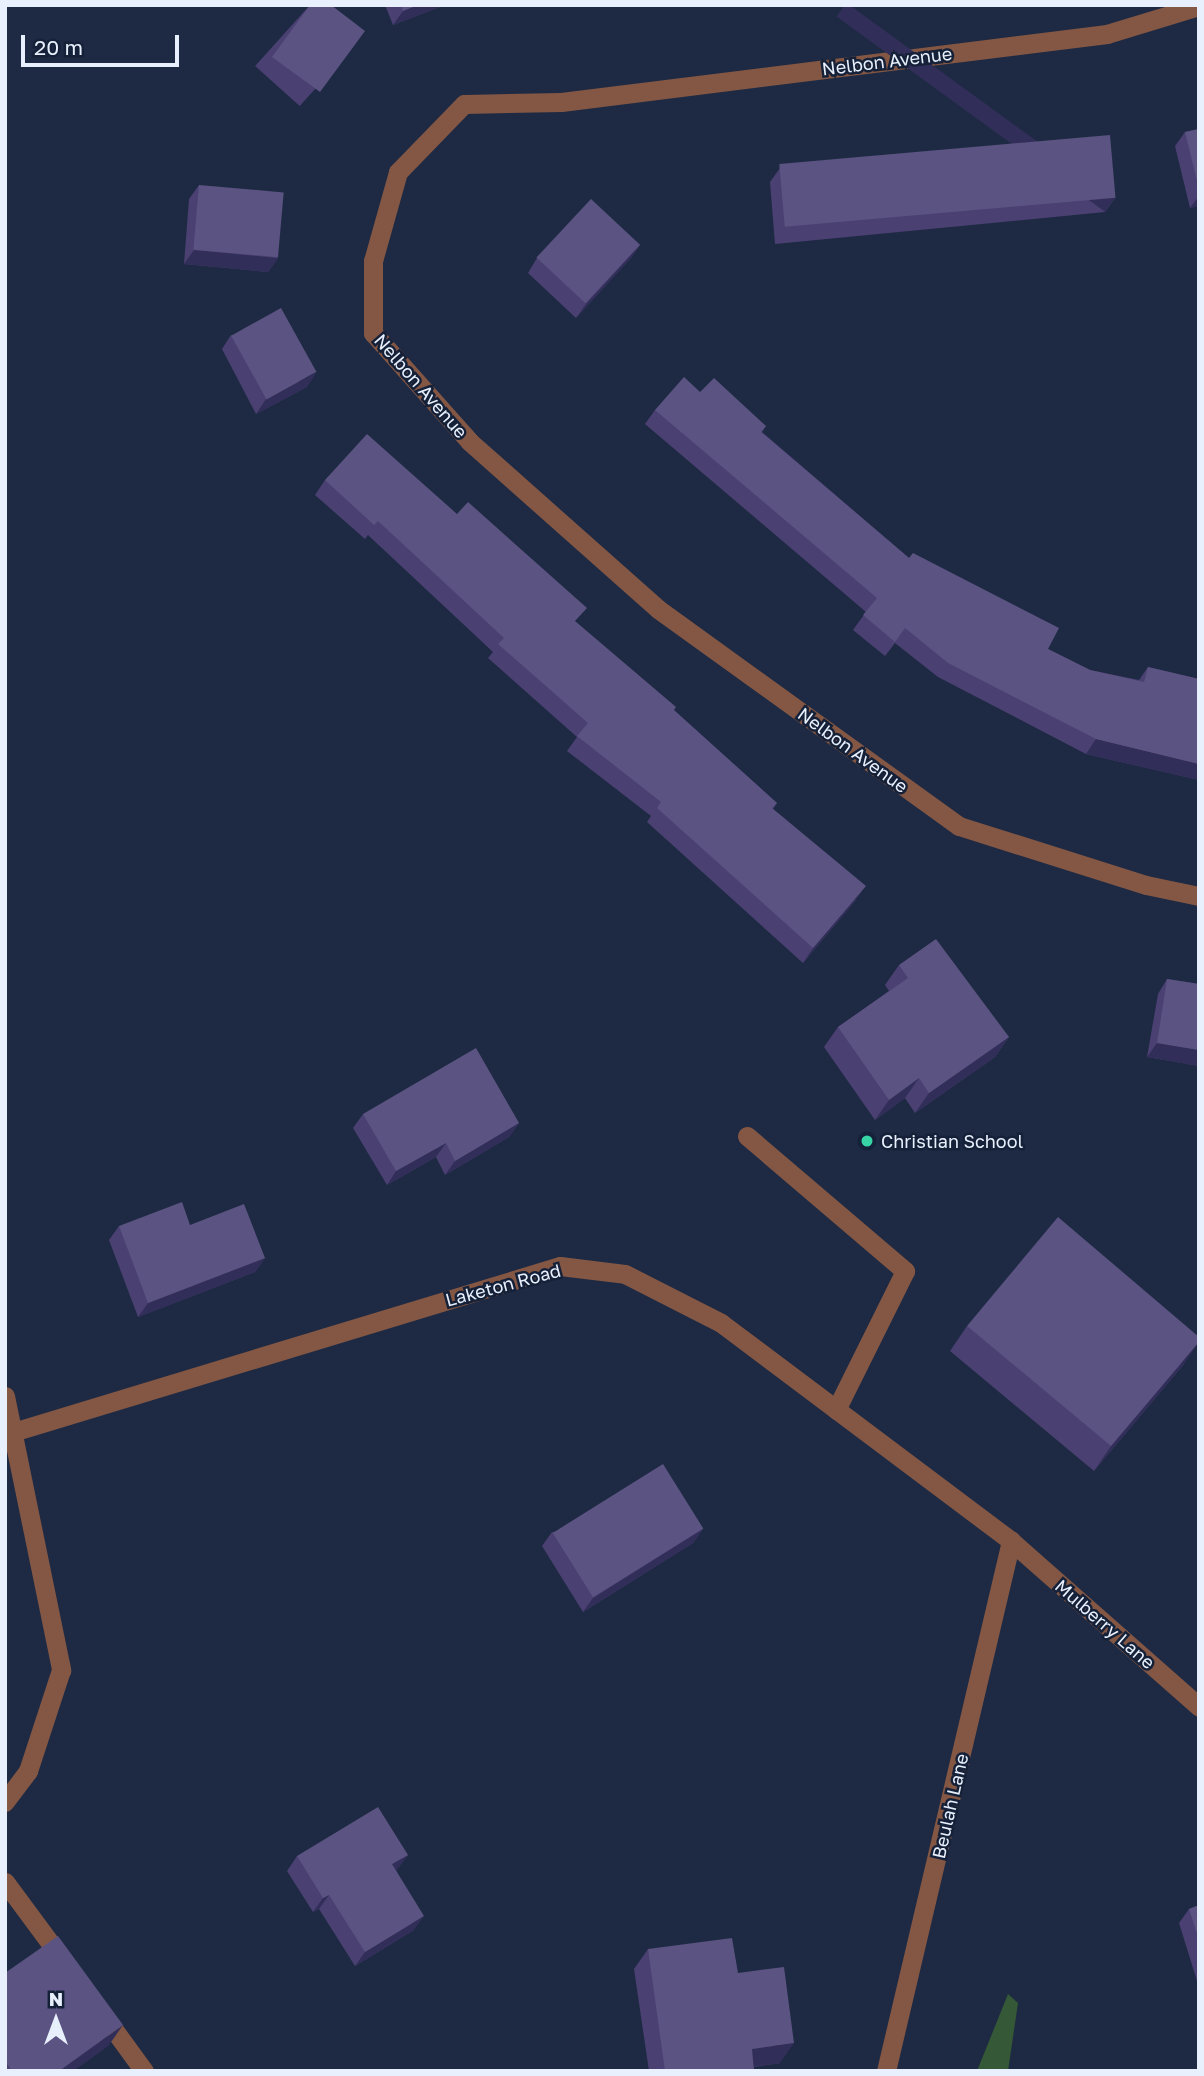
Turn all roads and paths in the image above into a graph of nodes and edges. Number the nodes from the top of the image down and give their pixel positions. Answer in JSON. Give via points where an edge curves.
{"nodes":[{"id":1,"x":1199,"y":6,"type":"edge"},
{"id":2,"x":1199,"y":896,"type":"edge"},
{"id":3,"x":747,"y":1136,"type":"dead end"},
{"id":4,"x":6,"y":1400,"type":"edge"},
{"id":5,"x":836,"y":1410,"type":"junction"},
{"id":6,"x":13,"y":1432,"type":"junction"},
{"id":7,"x":1011,"y":1541,"type":"junction"},
{"id":8,"x":1199,"y":1707,"type":"edge"},
{"id":9,"x":5,"y":1802,"type":"edge"},
{"id":10,"x":5,"y":1882,"type":"edge"},
{"id":11,"x":144,"y":2071,"type":"edge"},
{"id":12,"x":886,"y":2071,"type":"edge"}],
"edges":[{"from":1,"to":2,"type":"street","name":"Nelbon Avenue","via":[[1107,34],[561,102],[464,104],[398,172],[373,261],[373,333],[470,442],[658,609],[959,826],[1146,885]]},
{"from":3,"to":5,"type":"street","via":[[905,1270]]},
{"from":4,"to":6,"type":"street"},
{"from":5,"to":6,"type":"street","name":"Laketon Road","via":[[721,1323],[625,1274],[560,1266]]},
{"from":5,"to":7,"type":"street","name":"Laketon Road"},
{"from":6,"to":9,"type":"street","via":[[61,1670],[28,1771]]},
{"from":7,"to":8,"type":"street","name":"Mulberry Lane"},
{"from":7,"to":12,"type":"street","name":"Beulah Lane"},
{"from":10,"to":11,"type":"street"}]}
